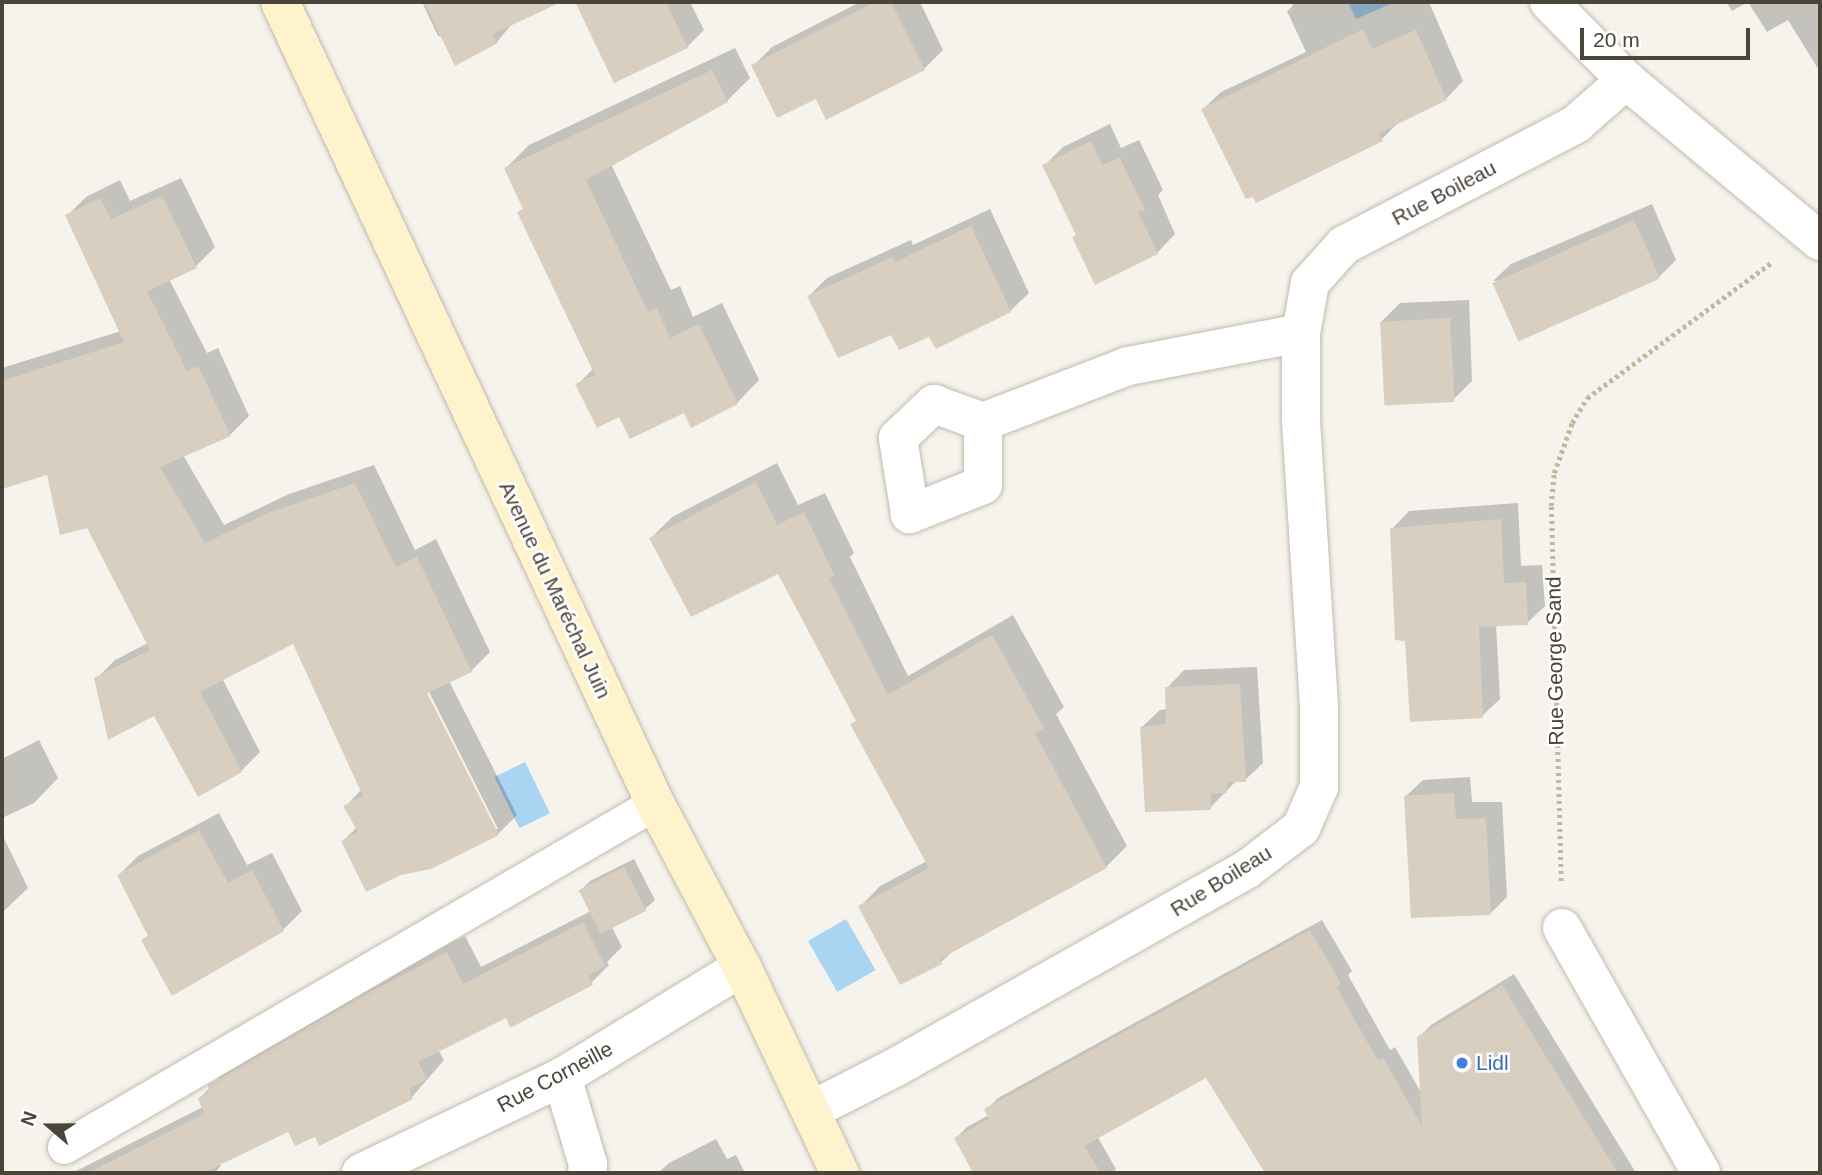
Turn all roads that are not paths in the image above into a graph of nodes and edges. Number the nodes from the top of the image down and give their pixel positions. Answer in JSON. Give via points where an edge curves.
{"nodes":[{"id":1,"x":280,"y":2,"type":"edge"},
{"id":2,"x":1549,"y":2,"type":"edge"},
{"id":3,"x":1626,"y":80,"type":"junction"},
{"id":4,"x":1816,"y":237,"type":"edge"},
{"id":5,"x":1301,"y":333,"type":"junction"},
{"id":6,"x":982,"y":422,"type":"dead end"},
{"id":7,"x":654,"y":803,"type":"junction"},
{"id":8,"x":1562,"y":928,"type":"road end"},
{"id":9,"x":742,"y":967,"type":"junction"},
{"id":10,"x":562,"y":1077,"type":"junction"},
{"id":11,"x":811,"y":1110,"type":"junction"},
{"id":12,"x":64,"y":1147,"type":"dead end"},
{"id":13,"x":361,"y":1173,"type":"edge"},
{"id":14,"x":587,"y":1173,"type":"edge"},
{"id":15,"x":840,"y":1173,"type":"edge"},
{"id":16,"x":1701,"y":1173,"type":"edge"}],
"edges":[{"from":1,"to":7,"type":"main road","name":"Avenue du Maréchal Juin"},
{"from":2,"to":3,"type":"street"},
{"from":3,"to":4,"type":"street"},
{"from":3,"to":5,"type":"street","name":"Rue Boileau","via":[[1576,124],[1344,245],[1310,283]]},
{"from":5,"to":6,"type":"street","via":[[1128,366]]},
{"from":5,"to":11,"type":"street","name":"Rue Boileau","via":[[1319,787],[1301,828],[1246,870]]},
{"from":7,"to":9,"type":"main road","name":"Avenue du Maréchal Juin"},
{"from":7,"to":12,"type":"lane"},
{"from":8,"to":16,"type":"street"},
{"from":9,"to":10,"type":"street","name":"Rue Corneille"},
{"from":9,"to":11,"type":"main road","name":"Avenue du Maréchal Juin"},
{"from":10,"to":13,"type":"street","name":"Rue Corneille"},
{"from":10,"to":14,"type":"street"},
{"from":11,"to":15,"type":"main road","name":"Avenue du Maréchal Juin"}]}
